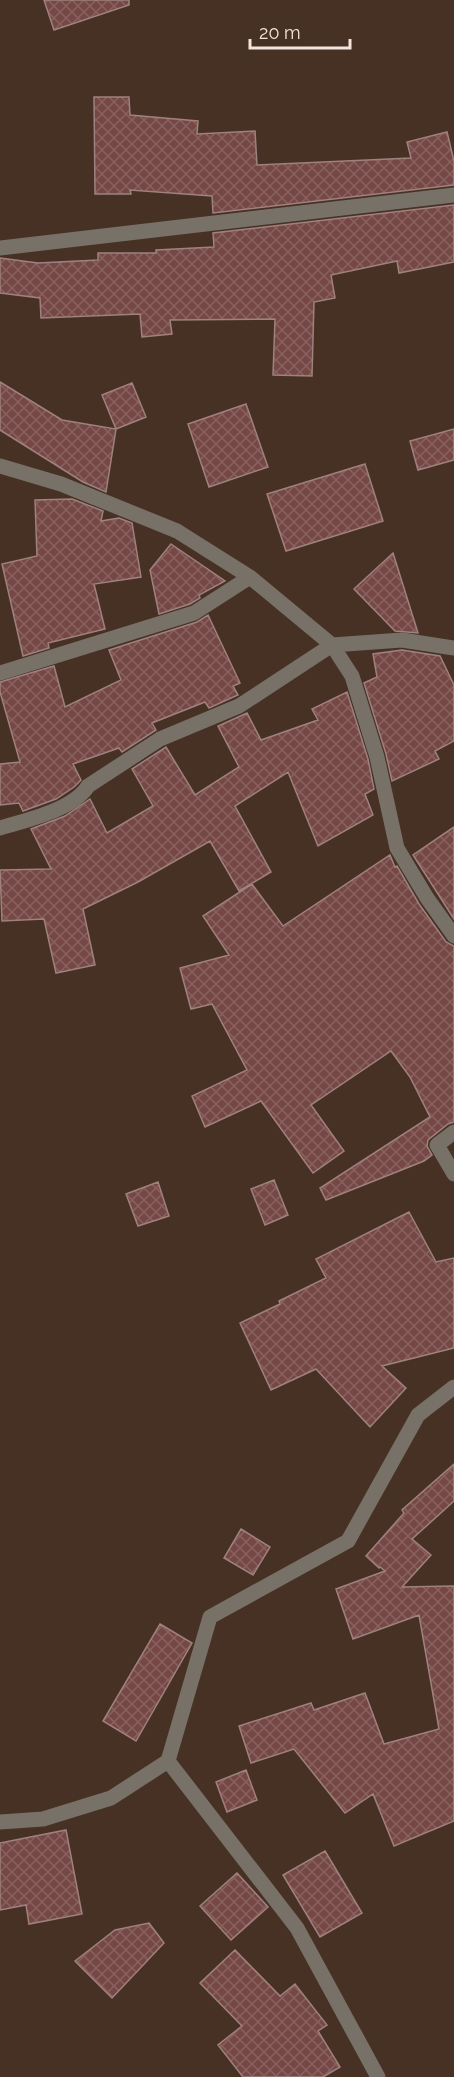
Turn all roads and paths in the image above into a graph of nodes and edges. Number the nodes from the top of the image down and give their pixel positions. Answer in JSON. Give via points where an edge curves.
{"nodes":[{"id":1,"x":454,"y":195,"type":"edge"},
{"id":2,"x":0,"y":248,"type":"edge"},
{"id":3,"x":0,"y":466,"type":"edge"},
{"id":4,"x":250,"y":577,"type":"junction"},
{"id":5,"x":332,"y":645,"type":"junction"},
{"id":6,"x":454,"y":648,"type":"edge"},
{"id":7,"x":0,"y":673,"type":"edge"},
{"id":8,"x":0,"y":828,"type":"edge"},
{"id":9,"x":454,"y":936,"type":"edge"},
{"id":10,"x":454,"y":1132,"type":"edge"},
{"id":11,"x":454,"y":1174,"type":"edge"},
{"id":12,"x":454,"y":1387,"type":"edge"},
{"id":13,"x":168,"y":1761,"type":"junction"},
{"id":14,"x":0,"y":1822,"type":"edge"},
{"id":15,"x":378,"y":2077,"type":"edge"}],
"edges":[{"from":1,"to":2,"type":"street"},
{"from":3,"to":4,"type":"street","via":[[61,484],[177,531]]},
{"from":4,"to":5,"type":"street"},
{"from":4,"to":7,"type":"street","via":[[194,613]]},
{"from":5,"to":6,"type":"street","via":[[402,640]]},
{"from":5,"to":8,"type":"street","via":[[239,706],[160,739],[88,786],[82,796],[44,815]]},
{"from":5,"to":9,"type":"street","via":[[351,676],[377,757],[397,848]]},
{"from":10,"to":11,"type":"street","via":[[437,1145]]},
{"from":12,"to":13,"type":"street","via":[[418,1415],[348,1541],[210,1617]]},
{"from":13,"to":14,"type":"street","via":[[111,1798],[44,1819]]},
{"from":13,"to":15,"type":"street","via":[[297,1928]]}]}
